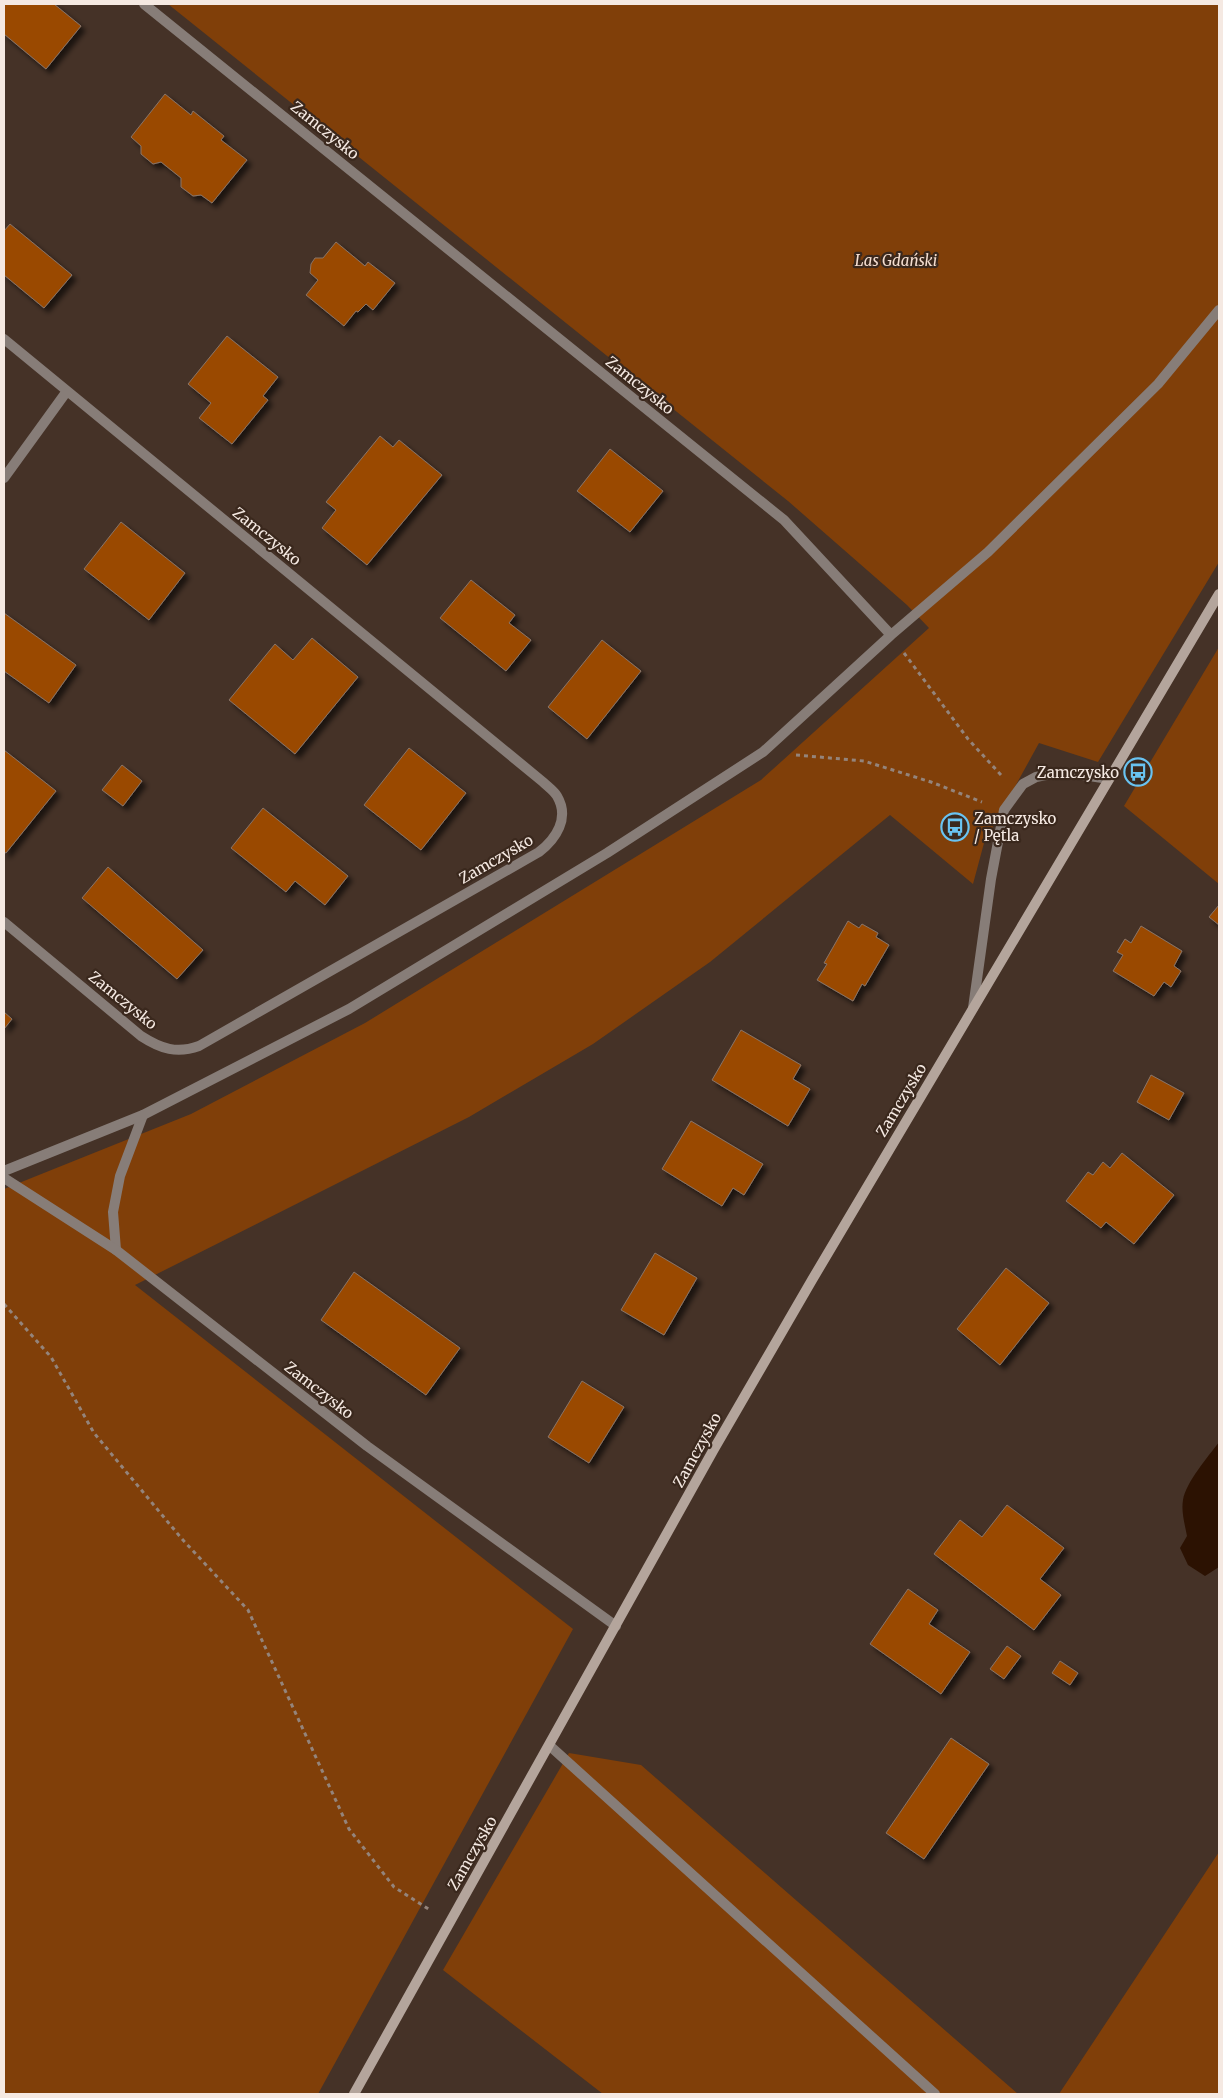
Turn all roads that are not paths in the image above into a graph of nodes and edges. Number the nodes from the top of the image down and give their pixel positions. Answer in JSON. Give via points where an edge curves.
{"nodes":[{"id":1,"x":144,"y":4,"type":"edge"},
{"id":2,"x":1219,"y":310,"type":"edge"},
{"id":3,"x":4,"y":339,"type":"edge"},
{"id":4,"x":67,"y":391,"type":"junction"},
{"id":5,"x":4,"y":478,"type":"edge"},
{"id":6,"x":1219,"y":594,"type":"edge"},
{"id":7,"x":892,"y":635,"type":"junction"},
{"id":8,"x":1110,"y":779,"type":"junction"},
{"id":9,"x":4,"y":922,"type":"edge"},
{"id":10,"x":973,"y":1009,"type":"junction"},
{"id":11,"x":143,"y":1115,"type":"junction"},
{"id":12,"x":4,"y":1171,"type":"edge"},
{"id":13,"x":4,"y":1178,"type":"edge"},
{"id":14,"x":116,"y":1250,"type":"junction"},
{"id":15,"x":616,"y":1626,"type":"junction"},
{"id":16,"x":550,"y":1746,"type":"junction"},
{"id":17,"x":354,"y":2094,"type":"edge"},
{"id":18,"x":936,"y":2094,"type":"edge"}],
"edges":[{"from":1,"to":7,"type":"street","name":"Zamczysko","via":[[784,520]]},
{"from":2,"to":7,"type":"street","via":[[1158,384],[988,552]]},
{"from":3,"to":4,"type":"street","name":"Zamczysko"},
{"from":4,"to":5,"type":"street"},
{"from":4,"to":9,"type":"street","name":"Zamczysko","via":[[543,782],[557,796],[562,811],[561,825],[555,837],[539,852],[189,1050],[164,1049],[141,1036]]},
{"from":6,"to":8,"type":"street","name":"Zamczysko"},
{"from":7,"to":11,"type":"street","via":[[763,752],[607,853],[349,1009]]},
{"from":8,"to":10,"type":"street","name":"Zamczysko"},
{"from":8,"to":10,"type":"street","via":[[1076,774],[1036,777],[1023,784],[1004,810]]},
{"from":10,"to":15,"type":"street","name":"Zamczysko","via":[[724,1432]]},
{"from":11,"to":12,"type":"street"},
{"from":11,"to":14,"type":"street","via":[[120,1176],[113,1212]]},
{"from":13,"to":14,"type":"street","name":"Zamczysko"},
{"from":14,"to":15,"type":"street","name":"Zamczysko","via":[[367,1446]]},
{"from":15,"to":16,"type":"street","name":"Zamczysko"},
{"from":16,"to":17,"type":"street","name":"Zamczysko"},
{"from":16,"to":18,"type":"street"}]}
